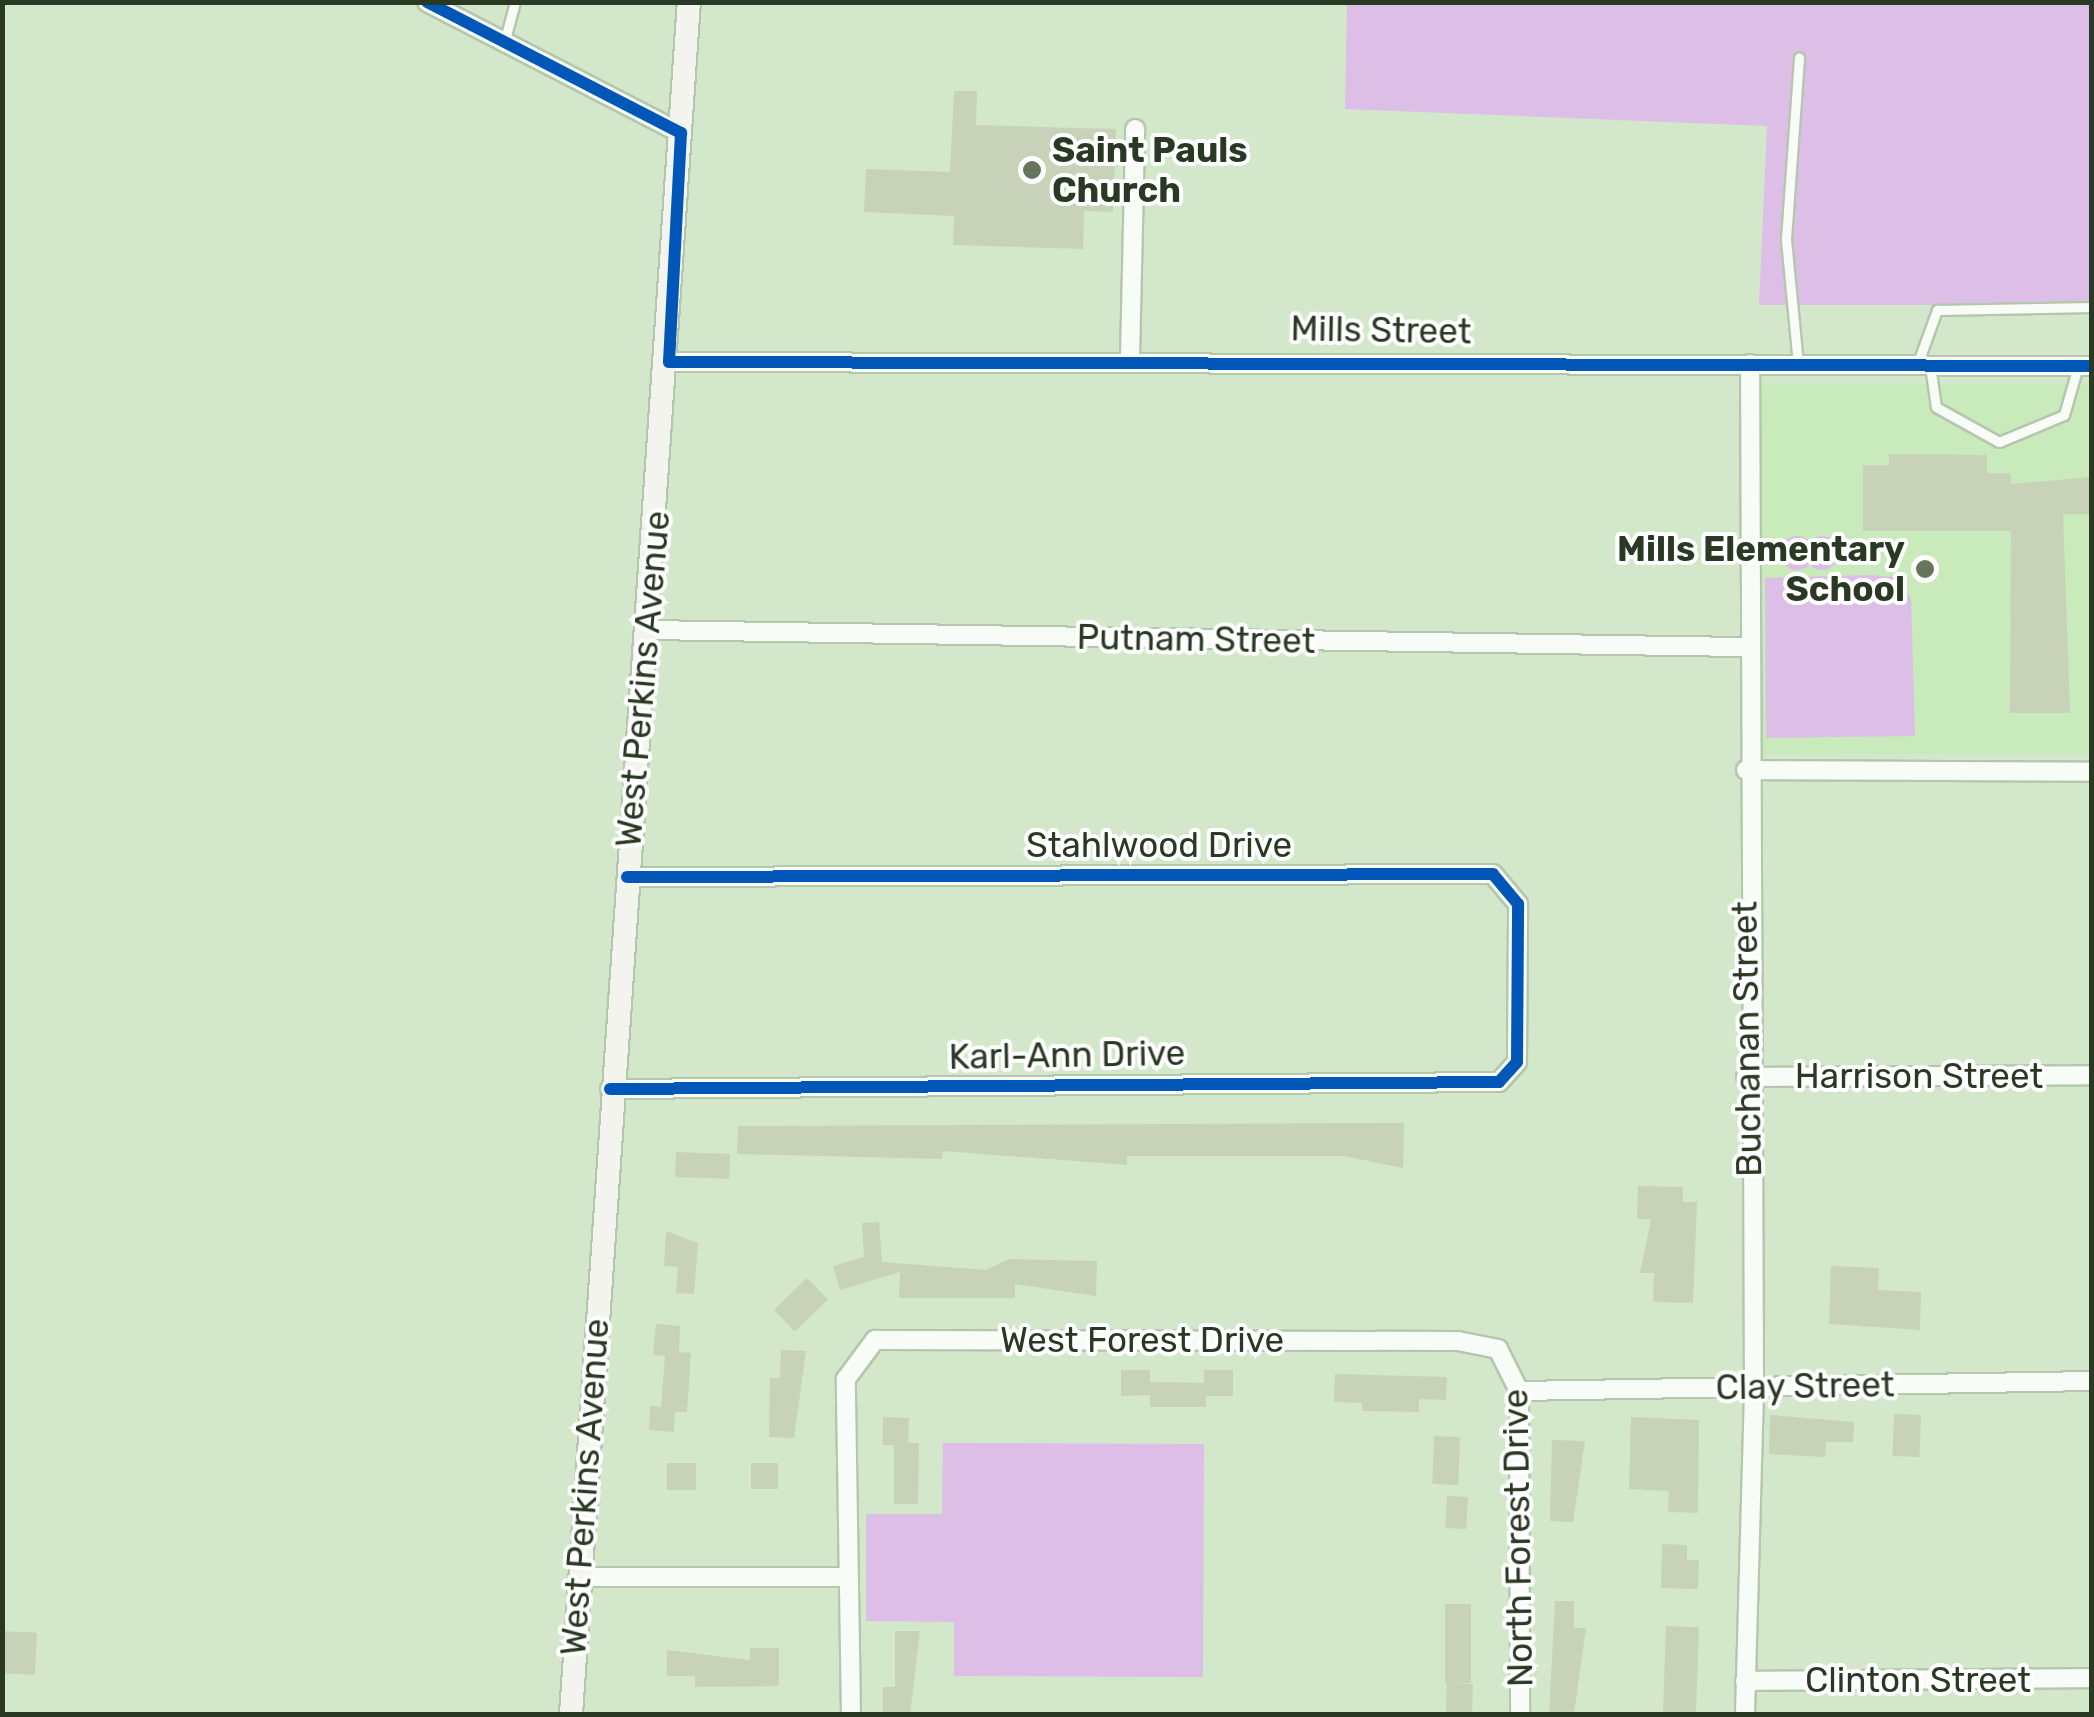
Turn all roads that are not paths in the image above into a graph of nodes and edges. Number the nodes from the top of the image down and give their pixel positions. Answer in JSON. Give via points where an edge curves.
{"nodes":[{"id":1,"x":427,"y":2,"type":"edge"},
{"id":2,"x":515,"y":2,"type":"edge"},
{"id":3,"x":689,"y":2,"type":"edge"},
{"id":4,"x":504,"y":45,"type":"junction"},
{"id":5,"x":1799,"y":58,"type":"dead end"},
{"id":6,"x":1135,"y":129,"type":"dead end"},
{"id":7,"x":681,"y":133,"type":"junction"},
{"id":8,"x":2092,"y":307,"type":"edge"},
{"id":9,"x":1130,"y":356,"type":"junction"},
{"id":10,"x":669,"y":362,"type":"junction"},
{"id":11,"x":1750,"y":364,"type":"junction"},
{"id":12,"x":1798,"y":364,"type":"junction"},
{"id":13,"x":1924,"y":365,"type":"junction"},
{"id":14,"x":2085,"y":366,"type":"edge"},
{"id":15,"x":647,"y":630,"type":"junction"},
{"id":16,"x":1745,"y":647,"type":"junction"},
{"id":17,"x":1746,"y":770,"type":"junction"},
{"id":18,"x":2092,"y":772,"type":"edge"},
{"id":19,"x":628,"y":877,"type":"junction"},
{"id":20,"x":1518,"y":1062,"type":"joint"},
{"id":21,"x":2092,"y":1075,"type":"edge"},
{"id":22,"x":1746,"y":1077,"type":"junction"},
{"id":23,"x":610,"y":1090,"type":"junction"},
{"id":24,"x":1458,"y":1341,"type":"joint"},
{"id":25,"x":2092,"y":1381,"type":"edge"},
{"id":26,"x":1754,"y":1387,"type":"junction"},
{"id":27,"x":1520,"y":1391,"type":"junction"},
{"id":28,"x":580,"y":1577,"type":"junction"},
{"id":29,"x":848,"y":1578,"type":"junction"},
{"id":30,"x":2092,"y":1678,"type":"edge"},
{"id":31,"x":1745,"y":1681,"type":"junction"},
{"id":32,"x":571,"y":1714,"type":"edge"},
{"id":33,"x":851,"y":1714,"type":"edge"},
{"id":34,"x":1520,"y":1714,"type":"edge"},
{"id":35,"x":1745,"y":1714,"type":"edge"}],
"edges":[{"from":1,"to":4,"type":"street"},
{"from":2,"to":4,"type":"lane"},
{"from":3,"to":7,"type":"main road","name":"West Perkins Avenue"},
{"from":4,"to":7,"type":"street"},
{"from":5,"to":12,"type":"lane","via":[[1786,239]]},
{"from":6,"to":9,"type":"street"},
{"from":7,"to":10,"type":"main road","name":"West Perkins Avenue"},
{"from":8,"to":13,"type":"lane","via":[[1938,310]]},
{"from":9,"to":10,"type":"street","name":"Mills Street"},
{"from":9,"to":11,"type":"street","name":"Mills Street"},
{"from":10,"to":15,"type":"main road","name":"West Perkins Avenue"},
{"from":11,"to":12,"type":"street","name":"Mills Street"},
{"from":11,"to":16,"type":"street","name":"Buchanan Street"},
{"from":12,"to":13,"type":"street","name":"Mills Street"},
{"from":13,"to":14,"type":"street","name":"Mills Street"},
{"from":13,"to":14,"type":"lane","via":[[1936,407],[2000,442],[2064,415]]},
{"from":15,"to":16,"type":"street","name":"Putnam Street"},
{"from":15,"to":19,"type":"main road","name":"West Perkins Avenue"},
{"from":16,"to":17,"type":"street","name":"Buchanan Street"},
{"from":17,"to":18,"type":"street"},
{"from":17,"to":22,"type":"street","name":"Buchanan Street"},
{"from":19,"to":20,"type":"street","name":"Stahlwood Drive","via":[[1493,874],[1518,904]]},
{"from":19,"to":23,"type":"main road","name":"West Perkins Avenue"},
{"from":20,"to":23,"type":"street","name":"Karl-Ann Drive","via":[[1499,1082]]},
{"from":21,"to":22,"type":"street","name":"Harrison Street"},
{"from":22,"to":26,"type":"street","name":"Buchanan Street"},
{"from":23,"to":28,"type":"main road","name":"West Perkins Avenue"},
{"from":24,"to":27,"type":"street","name":"North Forest Drive","via":[[1498,1349]]},
{"from":24,"to":29,"type":"street","name":"West Forest Drive","via":[[876,1340],[846,1379]]},
{"from":25,"to":26,"type":"street","name":"Clay Street"},
{"from":26,"to":27,"type":"street","name":"Clay Street"},
{"from":26,"to":31,"type":"street","name":"Buchanan Street"},
{"from":27,"to":34,"type":"street","name":"North Forest Drive"},
{"from":28,"to":29,"type":"street"},
{"from":28,"to":32,"type":"main road","name":"West Perkins Avenue"},
{"from":29,"to":33,"type":"street"},
{"from":30,"to":31,"type":"street","name":"Clinton Street"},
{"from":31,"to":35,"type":"street","name":"Buchanan Street"}]}
